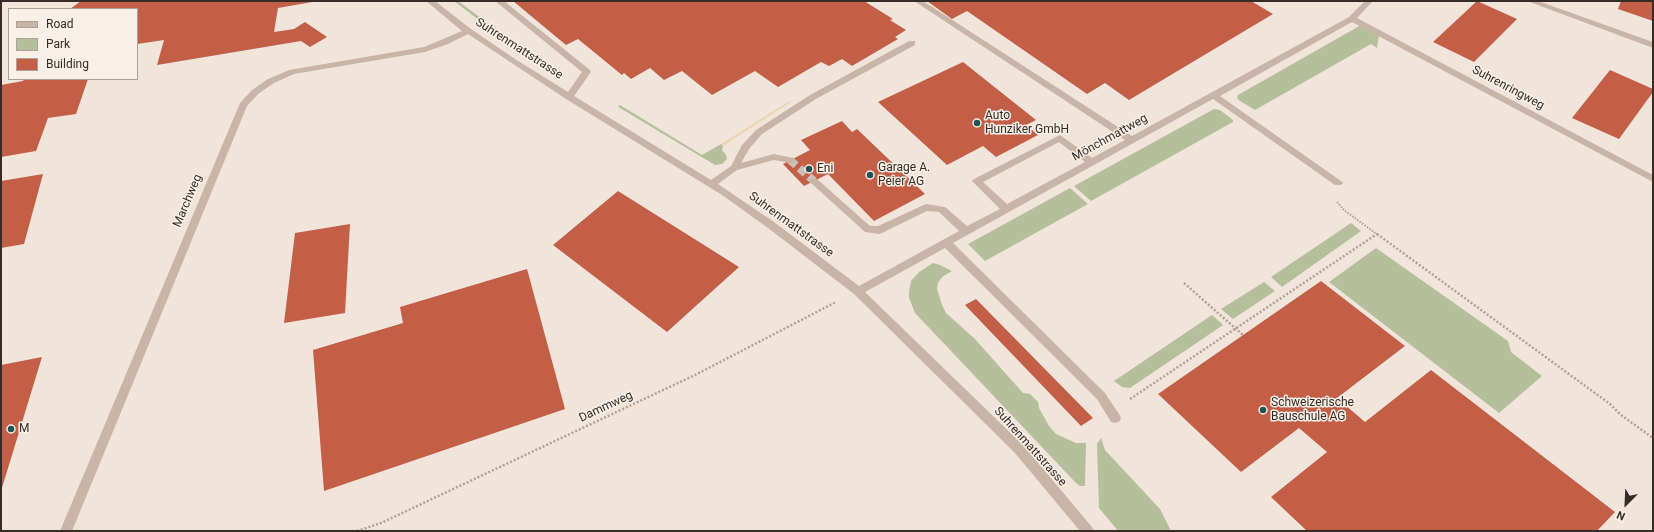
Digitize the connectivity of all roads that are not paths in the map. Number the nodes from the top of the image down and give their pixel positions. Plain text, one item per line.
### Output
1 (430, 1) edge
2 (500, 1) edge
3 (918, 1) edge
4 (1369, 1) edge
5 (1531, 1) edge
6 (1352, 19) junction
7 (468, 31) junction
8 (912, 43) dead end
9 (1653, 45) edge
10 (1214, 95) junction
11 (569, 97) junction
12 (1132, 140) junction
13 (790, 160) tunnel mouth
14 (1090, 162) junction
15 (734, 168) junction
16 (1653, 179) edge
17 (814, 181) tunnel mouth
18 (1338, 183) dead end
19 (711, 184) junction
20 (1006, 209) junction
21 (966, 231) junction
22 (945, 242) junction
23 (858, 291) junction
24 (1113, 415) road end
25 (66, 531) edge
26 (1088, 531) edge

1 - 7 street, Suhrenmattstrasse
2 - 11 street
3 - 12 street
4 - 6 street, Mönchmattweg
5 - 9 street
6 - 10 street, Mönchmattweg
6 - 16 street, Suhrenringweg
7 - 11 street, Suhrenmattstrasse
7 - 25 street, Marchweg
8 - 15 street
10 - 12 street, Mönchmattweg
10 - 18 street
11 - 19 street, Suhrenmattstrasse
12 - 14 street, Mönchmattweg
13 - 15 street
14 - 20 street, Mönchmattweg
14 - 20 street
15 - 19 street
17 - 21 street
19 - 23 street, Suhrenmattstrasse
20 - 21 street, Mönchmattweg
21 - 22 street, Mönchmattweg
22 - 23 street, Mönchmattweg
22 - 24 street
23 - 26 street, Suhrenmattstrasse

